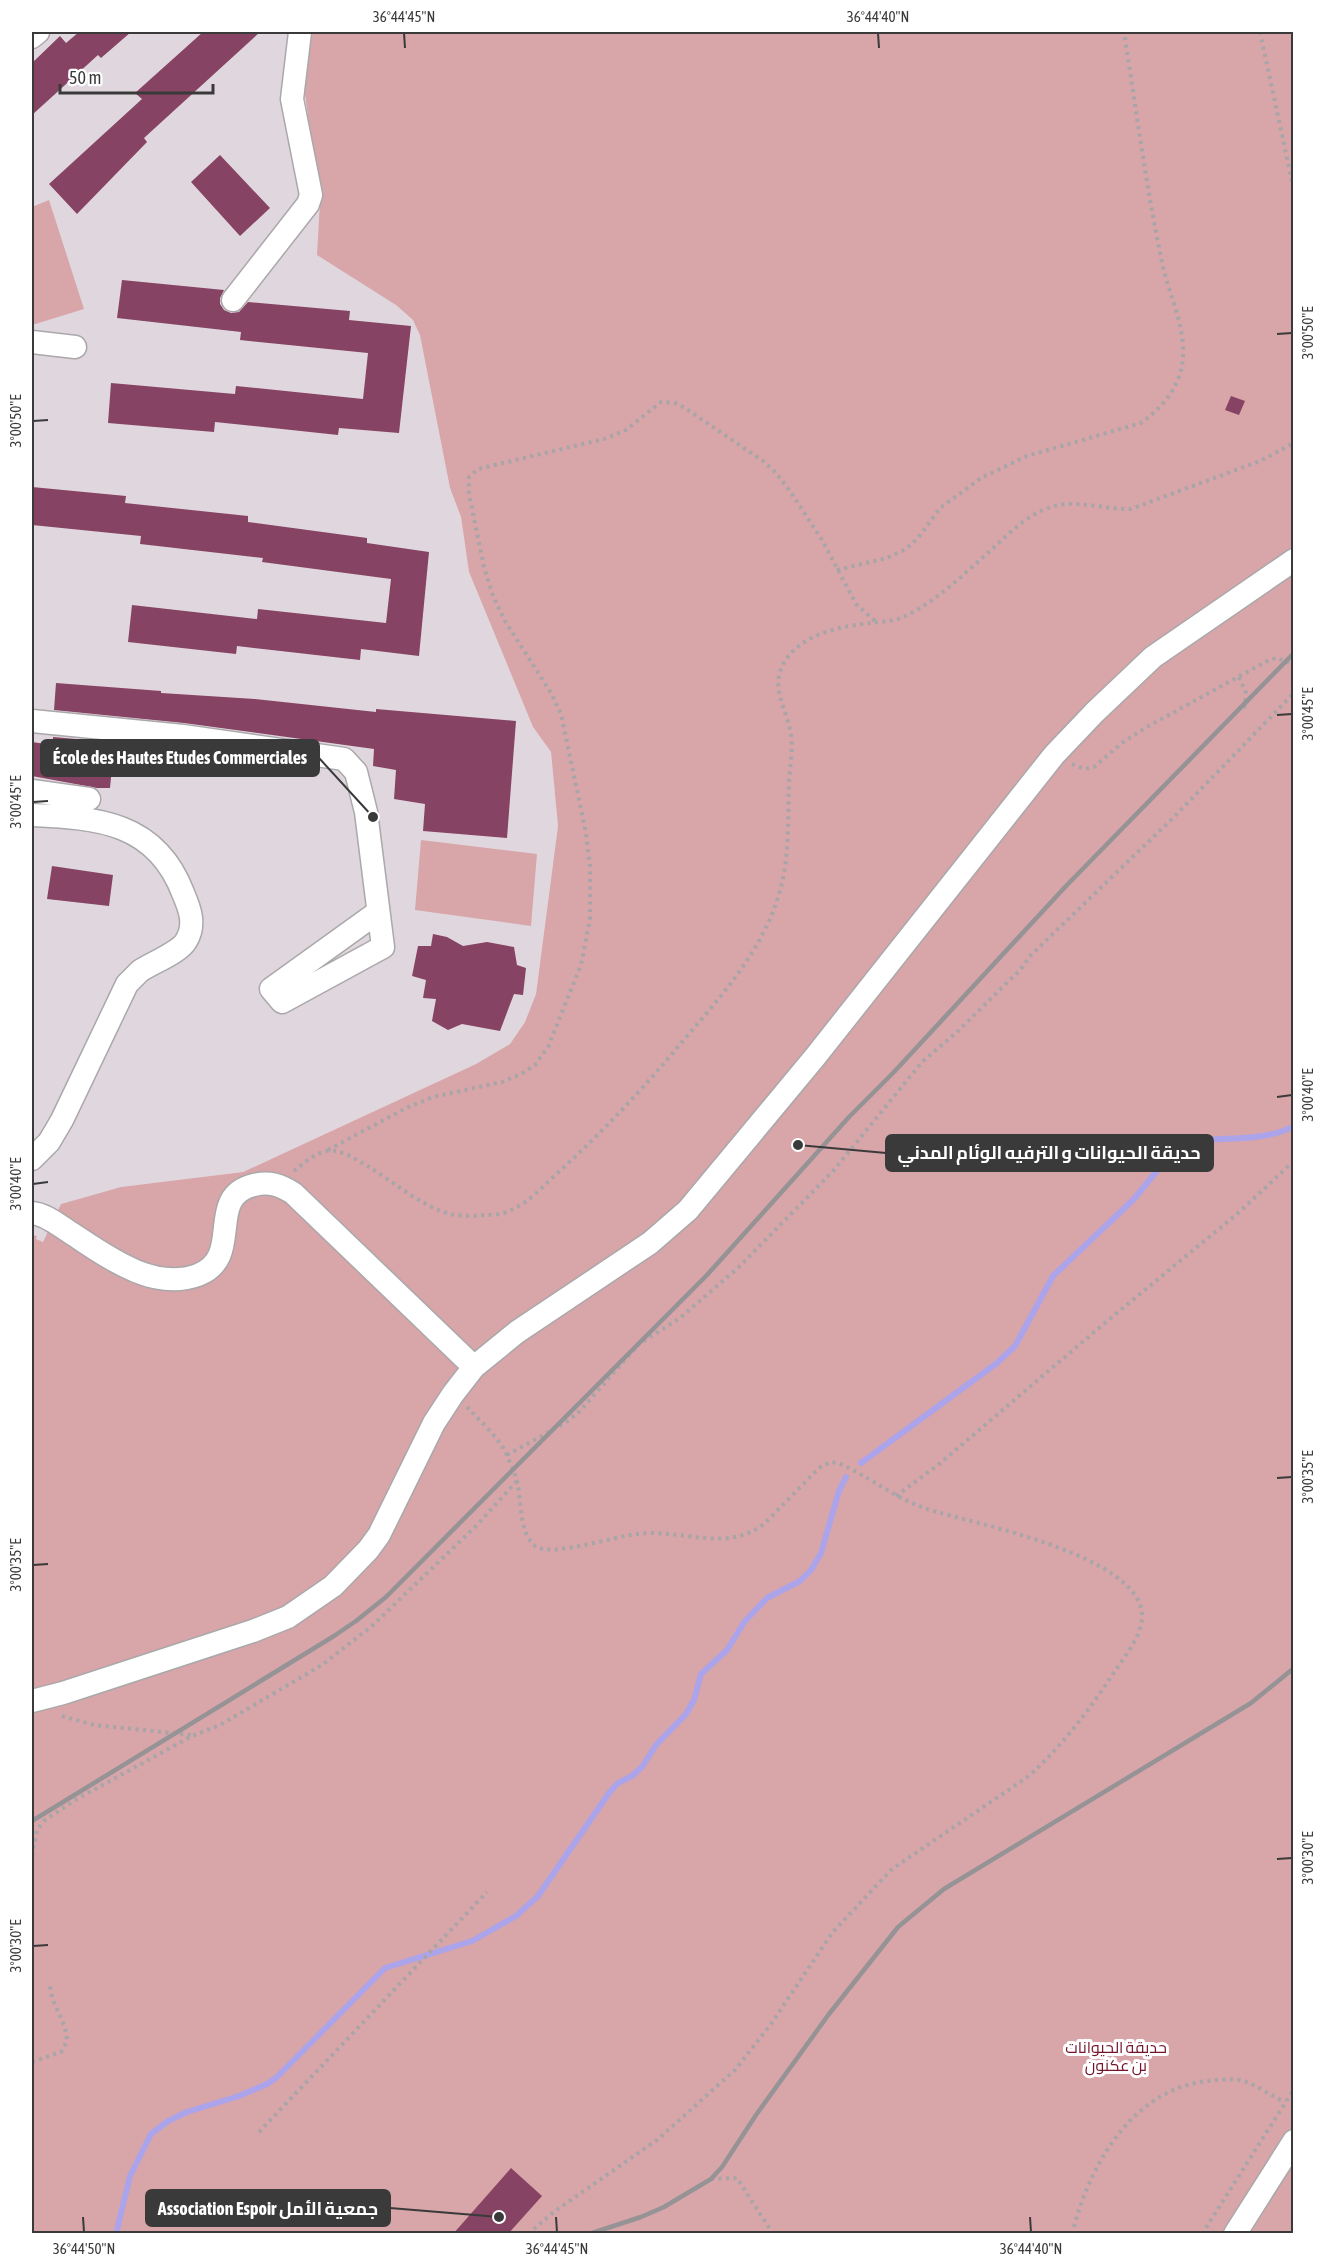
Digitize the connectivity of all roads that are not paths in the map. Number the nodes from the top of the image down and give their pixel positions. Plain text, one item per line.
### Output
1 (38, 32) edge
2 (300, 32) edge
3 (32, 37) edge
4 (233, 300) dead end
5 (32, 342) edge
6 (75, 347) dead end
7 (1293, 560) edge
8 (32, 721) edge
9 (32, 791) edge
10 (89, 799) dead end
11 (32, 815) edge
12 (378, 912) junction
13 (32, 1159) edge
14 (32, 1212) edge
15 (474, 1367) junction
16 (36, 1700) edge
17 (1293, 2141) edge
18 (1235, 2234) edge

1 - 3 lane
2 - 4 lane
5 - 6 lane
7 - 15 lane
8 - 12 lane
9 - 10 lane
11 - 13 lane
12 - 12 lane
14 - 15 lane
15 - 16 lane
17 - 18 lane

